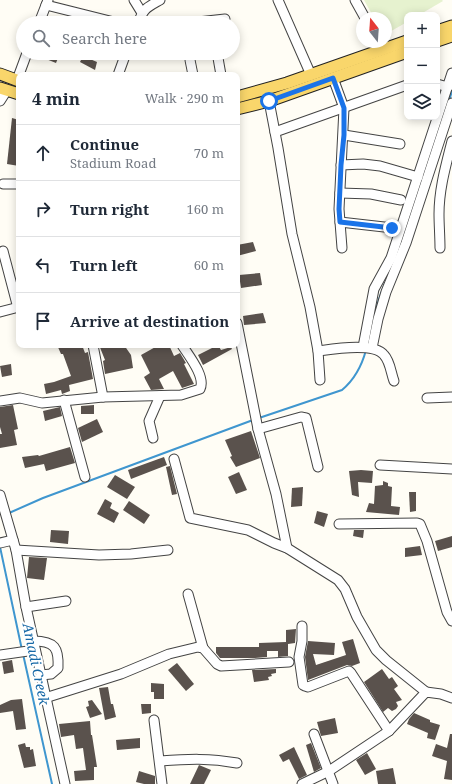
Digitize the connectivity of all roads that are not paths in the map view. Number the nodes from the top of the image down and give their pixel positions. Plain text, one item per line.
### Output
1 (134, 0) edge
2 (160, 0) edge
3 (278, 0) edge
4 (355, 0) edge
5 (47, 3) edge
6 (362, 12) edge
7 (42, 16) edge
8 (93, 16) edge
9 (139, 16) edge
10 (142, 16) edge
11 (440, 32) edge
12 (452, 35) edge
13 (440, 40) edge
14 (404, 42) edge
15 (404, 53) edge
16 (25, 60) edge
17 (123, 60) edge
18 (190, 60) dead end
19 (218, 60) edge
20 (21, 72) edge
21 (119, 72) edge
22 (192, 72) edge
23 (220, 72) edge
24 (452, 73) edge
25 (0, 74) edge
26 (311, 75) junction
27 (333, 78) junction
28 (16, 79) edge
29 (404, 85) edge
30 (440, 85) edge
31 (448, 87) junction
32 (3, 89) edge
33 (16, 93) edge
34 (240, 96) edge
35 (0, 101) edge
36 (269, 101) junction
37 (452, 103) edge
38 (240, 108) edge
39 (344, 108) junction
40 (275, 132) junction
41 (344, 135) junction
42 (452, 141) edge
43 (400, 144) dead end
44 (341, 165) junction
45 (418, 177) junction
46 (3, 184) dead end
47 (16, 184) edge
48 (340, 193) junction
49 (400, 200) dead end
50 (340, 222) junction
51 (392, 228) dead end
52 (342, 248) dead end
53 (440, 248) dead end
54 (3, 251) dead end
55 (16, 300) edge
56 (16, 308) edge
57 (0, 312) edge
58 (240, 339) edge
59 (94, 348) edge
60 (184, 348) edge
61 (367, 348) junction
62 (318, 351) junction
63 (320, 380) dead end
64 (394, 381) dead end
65 (160, 396) junction
66 (452, 397) edge
67 (103, 398) junction
68 (427, 398) dead end
69 (64, 400) junction
70 (0, 401) edge
71 (257, 427) junction
72 (153, 438) dead end
73 (174, 459) dead end
74 (380, 465) dead end
75 (318, 467) dead end
76 (452, 469) edge
77 (85, 477) dead end
78 (0, 495) edge
79 (339, 524) dead end
80 (7, 542) edge
81 (287, 548) junction
82 (16, 550) junction
83 (168, 550) dead end
84 (188, 594) dead end
85 (66, 601) dead end
86 (26, 607) junction
87 (452, 621) edge
88 (302, 626) dead end
89 (32, 647) junction
90 (203, 648) junction
91 (0, 655) edge
92 (289, 662) dead end
93 (41, 675) junction
94 (426, 692) junction
95 (46, 698) junction
96 (452, 698) edge
97 (154, 720) dead end
98 (389, 731) junction
99 (314, 734) dead end
100 (160, 761) junction
101 (237, 763) dead end
102 (329, 772) junction
103 (65, 784) edge
104 (162, 784) edge
105 (302, 784) edge
106 (333, 784) edge

1 - 9 street
2 - 10 street
3 - 26 street
4 - 6 street
5 - 7 street
5 - 8 street
11 - 12 main road
12 - 13 main road
14 - 26 main road
15 - 27 main road
16 - 20 street
17 - 21 street
18 - 22 street
19 - 23 street
24 - 31 street
25 - 28 main road
26 - 34 main road
27 - 36 main road
27 - 39 street
29 - 39 street
30 - 31 street
31 - 45 street
32 - 33 main road
32 - 35 street
36 - 38 main road
36 - 40 street
37 - 61 street
39 - 40 street
39 - 41 street
40 - 62 street
41 - 43 street
41 - 44 street
42 - 53 street
44 - 45 street
44 - 48 street
45 - 61 street
46 - 47 street
48 - 49 street
48 - 50 street
50 - 51 street
50 - 52 street
54 - 55 street
56 - 57 street
58 - 71 street
59 - 67 street
60 - 65 street
61 - 62 street
61 - 64 street
62 - 63 street
65 - 67 street
65 - 72 street
66 - 68 street
67 - 69 street
69 - 70 street
69 - 77 street
71 - 75 street
71 - 81 street
73 - 81 street
74 - 76 street
78 - 80 street
79 - 87 street
80 - 82 street
81 - 94 street
82 - 83 street
82 - 86 street
84 - 90 street
85 - 86 street
86 - 89 street
88 - 98 street
89 - 91 street
89 - 93 street
89 - 93 street
90 - 92 street
90 - 95 street
93 - 95 street
94 - 96 street
94 - 98 street
95 - 103 street
97 - 100 street
98 - 102 street
99 - 102 street
100 - 101 street
100 - 104 street
102 - 105 street
102 - 106 street

